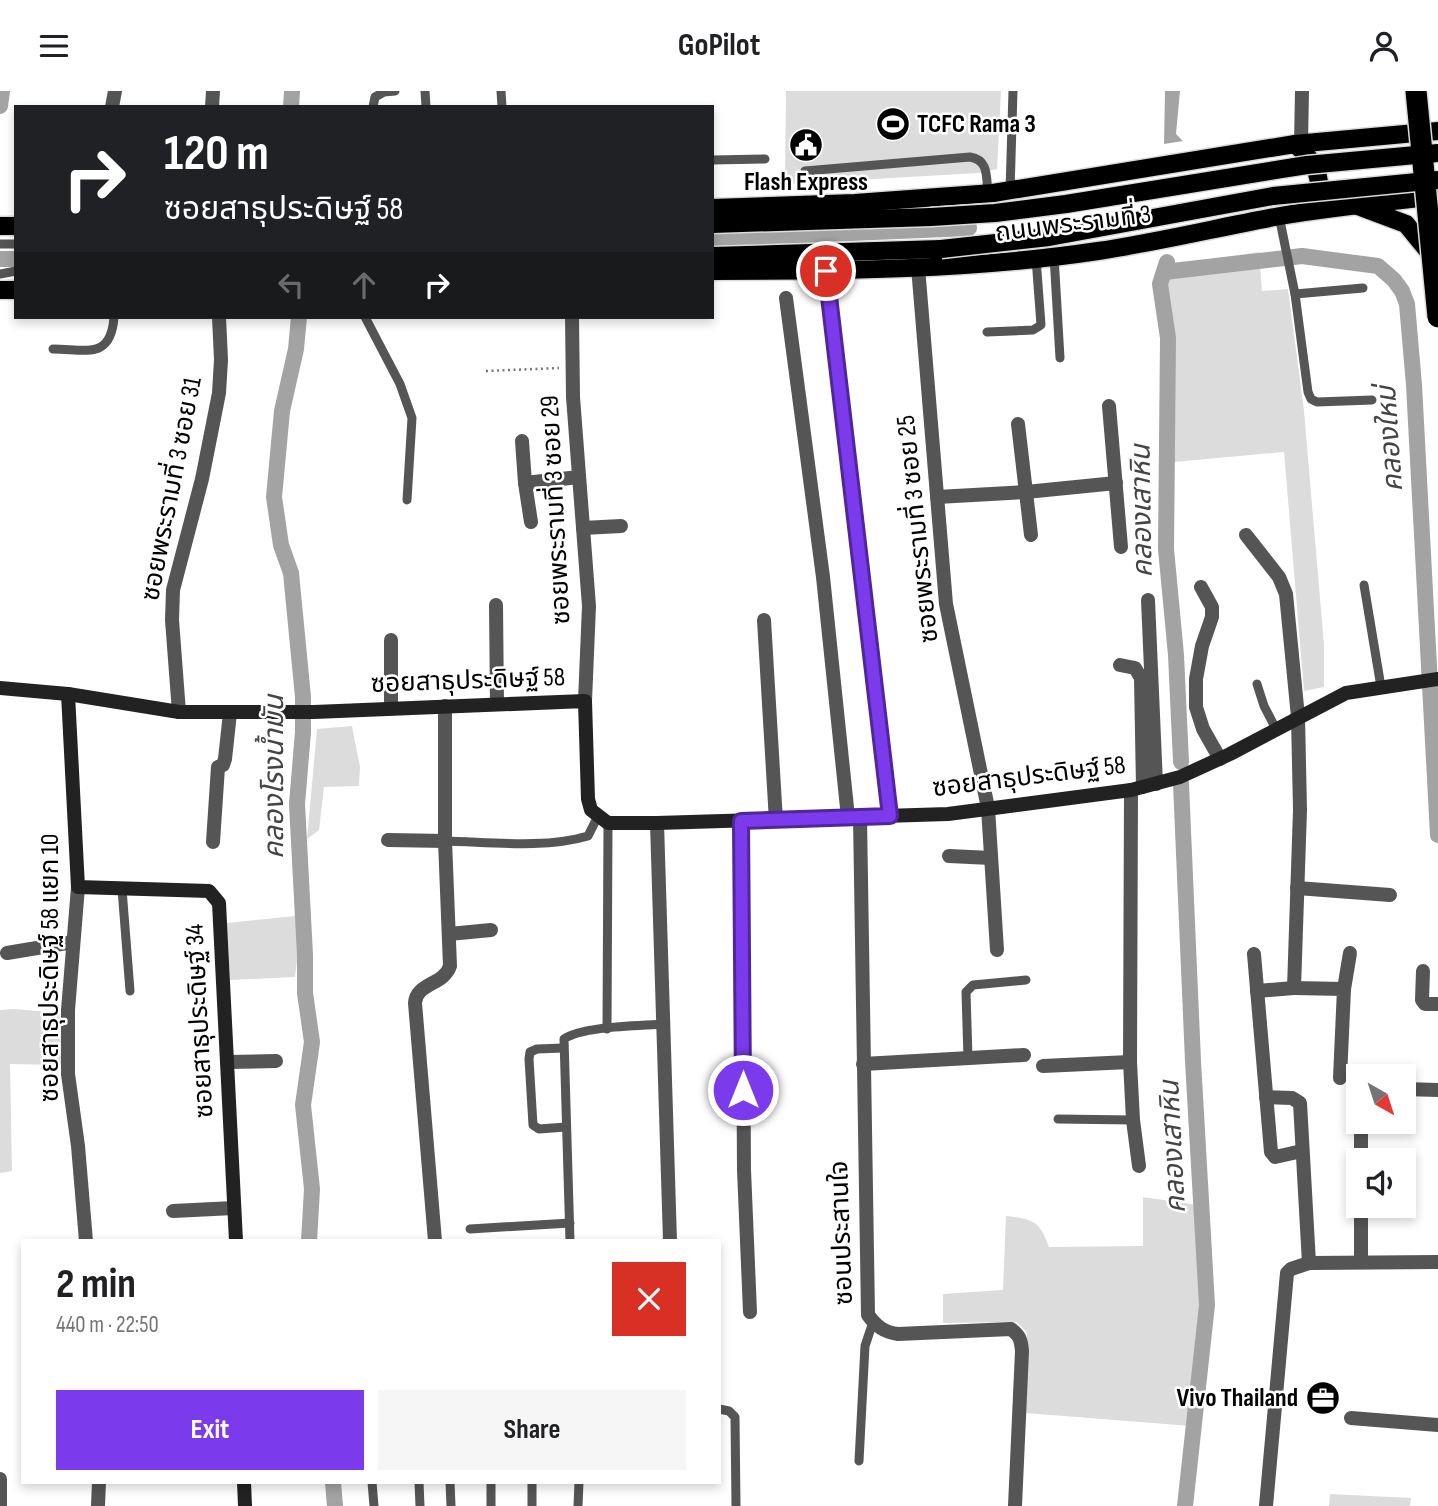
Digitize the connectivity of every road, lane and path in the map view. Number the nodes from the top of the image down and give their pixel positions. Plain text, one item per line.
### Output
1 (396, 91) edge
2 (1013, 91) edge
3 (1302, 91) edge
4 (1416, 91) edge
5 (373, 105) edge
6 (1438, 131) edge
7 (1298, 144) junction
8 (1438, 153) edge
9 (765, 159) dead end
10 (714, 160) edge
11 (805, 171) dead end
12 (1438, 180) edge
13 (1010, 191) junction
14 (988, 193) junction
15 (1438, 197) edge
16 (1353, 204) junction
17 (714, 208) edge
18 (1303, 212) junction
19 (1279, 216) junction
20 (714, 224) edge
21 (714, 256) edge
22 (1045, 257) junction
23 (1438, 262) edge
24 (918, 267) junction
25 (714, 271) edge
26 (826, 271) junction
27 (1363, 288) dead end
28 (1295, 291) junction
29 (786, 298) dead end
30 (1438, 317) edge
31 (114, 319) edge
32 (219, 319) edge
33 (366, 319) edge
34 (572, 319) edge
35 (987, 333) dead end
36 (53, 349) dead end
37 (1060, 358) dead end
38 (573, 368) junction
39 (486, 371) dead end
40 (1372, 400) dead end
41 (1109, 406) dead end
42 (1017, 424) dead end
43 (522, 442) dead end
44 (579, 477) junction
45 (525, 483) junction
46 (1116, 484) junction
47 (1026, 492) junction
48 (937, 497) junction
49 (407, 500) dead end
50 (531, 521) dead end
51 (621, 526) dead end
52 (583, 528) junction
53 (1031, 535) dead end
54 (1246, 535) dead end
55 (1121, 547) dead end
56 (1364, 585) dead end
57 (1201, 587) dead end
58 (1148, 600) dead end
59 (496, 605) dead end
60 (764, 620) dead end
61 (391, 640) dead end
62 (1119, 665) dead end
63 (1438, 679) edge
64 (1257, 684) dead end
65 (1381, 687) junction
66 (0, 688) edge
67 (68, 694) junction
68 (585, 701) junction
69 (497, 704) junction
70 (445, 706) junction
71 (391, 709) junction
72 (179, 712) junction
73 (230, 713) junction
74 (1298, 717) junction
75 (1276, 729) junction
76 (1220, 759) junction
77 (1144, 787) junction
78 (988, 808) junction
79 (890, 816) junction
80 (854, 817) junction
81 (603, 819) junction
82 (741, 821) junction
83 (776, 821) junction
84 (657, 823) junction
85 (388, 840) dead end
86 (445, 841) junction
87 (213, 842) dead end
88 (949, 856) dead end
89 (991, 857) junction
90 (78, 887) junction
91 (122, 888) junction
92 (1297, 888) junction
93 (1390, 895) dead end
94 (491, 930) dead end
95 (449, 934) junction
96 (73, 942) junction
97 (998, 950) dead end
98 (7, 953) dead end
99 (1350, 953) dead end
100 (1254, 954) dead end
101 (1423, 971) dead end
102 (1026, 980) dead end
103 (1294, 988) junction
104 (1344, 989) junction
105 (130, 991) dead end
106 (1257, 991) junction
107 (1435, 1004) edge
108 (664, 1024) junction
109 (607, 1029) junction
110 (563, 1048) junction
111 (1024, 1055) dead end
112 (968, 1058) junction
113 (276, 1061) dead end
114 (227, 1062) junction
115 (1130, 1062) junction
116 (863, 1064) junction
117 (1043, 1066) dead end
118 (1340, 1078) dead end
119 (1416, 1089) edge
120 (1438, 1090) edge
121 (1266, 1097) junction
122 (1058, 1119) dead end
123 (1133, 1120) junction
124 (566, 1127) junction
125 (1302, 1151) junction
126 (1139, 1167) dead end
127 (234, 1207) junction
128 (173, 1211) dead end
129 (1361, 1218) edge
130 (570, 1223) junction
131 (470, 1229) dead end
132 (86, 1239) edge
133 (236, 1239) edge
134 (435, 1239) edge
135 (570, 1239) edge
136 (670, 1239) edge
137 (1361, 1262) junction
138 (1432, 1262) edge
139 (1309, 1263) junction
140 (750, 1312) dead end
141 (873, 1322) junction
142 (721, 1409) edge
143 (1351, 1418) dead end
144 (1438, 1425) edge
145 (859, 1461) dead end
146 (0, 1479) edge
147 (99, 1484) edge
148 (244, 1484) edge
149 (372, 1484) edge
150 (419, 1484) edge
151 (450, 1484) edge
152 (491, 1484) edge
153 (532, 1484) edge
154 (579, 1484) edge
155 (1, 1506) edge
156 (98, 1506) edge
157 (245, 1506) edge
158 (374, 1506) edge
159 (420, 1506) edge
160 (451, 1506) edge
161 (491, 1506) edge
162 (533, 1506) edge
163 (578, 1506) edge
164 (736, 1506) edge
165 (1015, 1506) edge
166 (1266, 1506) edge

1 - 5 lane
2 - 13 lane
3 - 7 street
4 - 30 highway, bridge
6 - 7 main road, ถนนพระรามที่ 3
7 - 13 main road, ถนนพระรามที่ 3
7 - 18 main road
8 - 20 main road, ถนนพระรามที่ 3, bridge
9 - 10 lane
11 - 14 lane
12 - 21 main road, ถนนพระรามที่ 3, bridge
13 - 14 main road, ถนนพระรามที่ 3
14 - 17 main road, ถนนพระรามที่ 3
15 - 16 main road, ถนนพระรามที่ 3
16 - 18 main road, ถนนพระรามที่ 3
16 - 23 main road
18 - 19 main road, ถนนพระรามที่ 3
19 - 22 main road, ถนนพระรามที่ 3
19 - 28 lane
22 - 24 main road, ถนนพระรามที่ 3
22 - 35 lane
22 - 37 lane
24 - 26 main road, ถนนพระรามที่ 3
24 - 48 street, ซอยพระรามที่ 3 ซอย 25
25 - 26 main road, ถนนพระรามที่ 3
26 - 79 street
27 - 28 lane
28 - 40 lane
29 - 80 street, ซอนประสานใจ
31 - 36 lane
32 - 72 street, ซอยพระรามที่ 3 ซอย 31
33 - 49 lane
34 - 38 street, ซอยพระรามที่ 3 ซอย 29
38 - 39 path
38 - 44 street, ซอยพระรามที่ 3 ซอย 29
41 - 46 street
42 - 47 street
43 - 45 street
44 - 45 street
44 - 52 street, ซอยพระรามที่ 3 ซอย 29
45 - 50 street
46 - 47 street
46 - 55 street
47 - 48 street
47 - 53 street
48 - 78 street, ซอยพระรามที่ 3 ซอย 25
51 - 52 street
52 - 68 street, ซอยพระรามที่ 3 ซอย 29
54 - 74 street
56 - 65 lane
57 - 76 street
58 - 77 street
59 - 69 street
60 - 83 street
61 - 71 street
62 - 77 street
63 - 65 street, ซอยสาธุประดิษฐ์ 58
64 - 75 lane
65 - 74 street, ซอยสาธุประดิษฐ์ 58
66 - 67 street, ซอยสาธุประดิษฐ์ 58
67 - 72 street, ซอยสาธุประดิษฐ์ 58
67 - 90 street, ซอยสาธุประดิษฐ์ 58 แยก 10
68 - 69 street, ซอยสาธุประดิษฐ์ 58
68 - 81 street, ซอยสาธุประดิษฐ์ 58
69 - 70 street, ซอยสาธุประดิษฐ์ 58
70 - 71 street, ซอยสาธุประดิษฐ์ 58
70 - 86 street
71 - 73 street, ซอยสาธุประดิษฐ์ 58
72 - 73 street, ซอยสาธุประดิษฐ์ 58
73 - 87 street
74 - 75 street, ซอยสาธุประดิษฐ์ 58
74 - 92 street
75 - 76 street, ซอยสาธุประดิษฐ์ 58
76 - 77 street, ซอยสาธุประดิษฐ์ 58
77 - 78 street, ซอยสาธุประดิษฐ์ 58
77 - 115 street
78 - 79 street, ซอยสาธุประดิษฐ์ 58
78 - 89 street, ซอยพระรามที่ 3 ซอย 25
79 - 80 street, ซอยสาธุประดิษฐ์ 58
80 - 83 street, ซอยสาธุประดิษฐ์ 58
80 - 116 street, ซอนประสานใจ
81 - 84 street, ซอยสาธุประดิษฐ์ 58
81 - 86 lane
81 - 109 lane
82 - 83 street, ซอยสาธุประดิษฐ์ 58
82 - 84 street, ซอยสาธุประดิษฐ์ 58
82 - 140 street
84 - 108 street
85 - 86 street
86 - 95 street
88 - 89 street
89 - 97 street, ซอยพระรามที่ 3 ซอย 25
90 - 91 street, ซอยสาธุประดิษฐ์ 34
90 - 96 street, ซอยสาธุประดิษฐ์ 58 แยก 10
91 - 105 lane
91 - 114 street, ซอยสาธุประดิษฐ์ 34
92 - 93 street
92 - 103 street
94 - 95 street
95 - 134 street
96 - 98 street
96 - 132 street, ซอยสาธุประดิษฐ์ 58 แยก 10
99 - 104 street
100 - 106 street
101 - 107 street
102 - 112 lane
103 - 104 street
103 - 106 street
104 - 118 street
106 - 121 street
108 - 109 lane
108 - 136 street
109 - 110 lane
110 - 124 lane
110 - 124 lane
111 - 112 street
112 - 116 street
113 - 114 street
114 - 127 street, ซอยสาธุประดิษฐ์ 34
115 - 117 street
115 - 123 street
116 - 141 street, ซอนประสานใจ
119 - 120 street
121 - 125 street
121 - 125 street
122 - 123 lane
123 - 126 street
124 - 130 lane
125 - 139 street
127 - 128 street
127 - 133 street, ซอยสาธุประดิษฐ์ 34
129 - 137 street
130 - 131 lane
130 - 135 lane
137 - 138 street
137 - 139 street
139 - 166 street
141 - 145 lane
141 - 165 street, ซอนประสานใจ
142 - 164 lane
143 - 144 street
146 - 155 street
147 - 156 street
148 - 157 street
149 - 158 lane
150 - 159 lane
151 - 160 lane
152 - 161 lane
153 - 162 lane
154 - 163 lane

